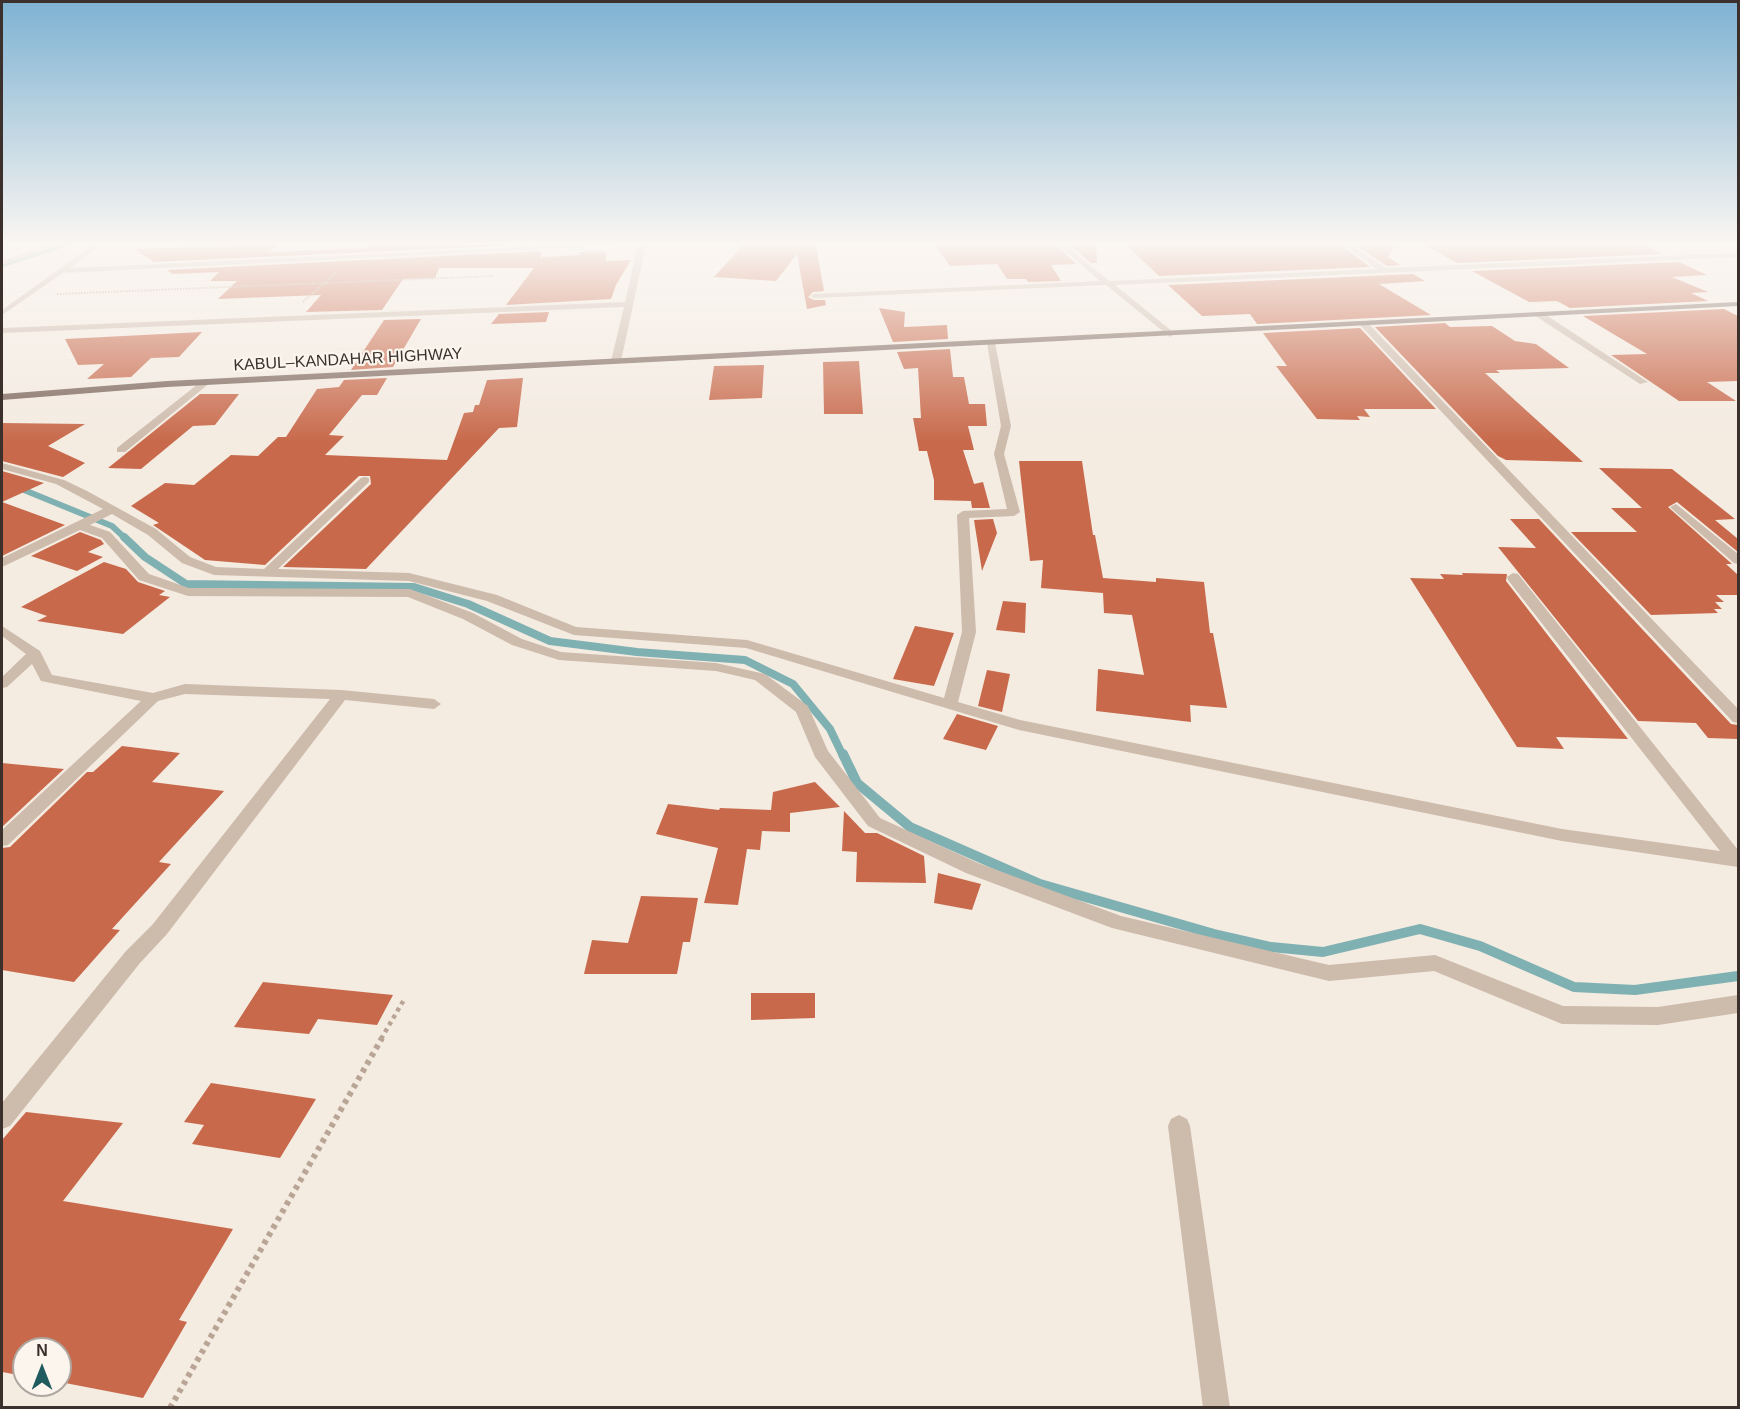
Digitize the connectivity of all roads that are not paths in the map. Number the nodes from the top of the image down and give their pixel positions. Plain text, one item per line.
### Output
1 (471, 311) edge
2 (627, 311) edge
3 (1142, 311) edge
4 (1616, 311) edge
5 (1540, 315) junction
6 (1363, 323) junction
7 (2, 331) edge
8 (1170, 334) junction
9 (991, 343) junction
10 (616, 361) junction
11 (206, 382) junction
12 (1643, 382) dead end
13 (2, 397) edge
14 (121, 450) dead end
15 (2, 466) edge
16 (365, 480) dead end
17 (1676, 507) dead end
18 (109, 511) junction
19 (80, 525) junction
20 (1738, 560) edge
21 (2, 563) edge
22 (206, 568) junction
23 (267, 573) junction
24 (1513, 577) dead end
25 (422, 580) junction
26 (183, 590) junction
27 (410, 593) junction
28 (2, 630) edge
29 (35, 654) junction
30 (2, 684) edge
31 (341, 695) junction
32 (153, 698) junction
33 (434, 704) dead end
34 (950, 705) junction
35 (1738, 718) edge
36 (2, 840) edge
37 (1737, 860) edge
38 (1738, 1004) edge
39 (2, 1119) edge
40 (1179, 1126) dead end
41 (1217, 1407) edge

1 - 7 street
2 - 10 street
3 - 8 street
4 - 5 main road, KABUL–KANDAHAR HIGHWAY
5 - 6 main road, KABUL–KANDAHAR HIGHWAY
5 - 12 street
6 - 8 main road, KABUL–KANDAHAR HIGHWAY
6 - 35 street
8 - 9 main road, KABUL–KANDAHAR HIGHWAY
9 - 10 main road, KABUL–KANDAHAR HIGHWAY
9 - 34 street
10 - 11 main road, KABUL–KANDAHAR HIGHWAY
11 - 13 main road, KABUL–KANDAHAR HIGHWAY
11 - 14 street
15 - 18 street
16 - 23 street
17 - 20 street
18 - 19 street
18 - 22 street
19 - 21 street
19 - 26 street
22 - 23 street
22 - 26 street
23 - 25 street
24 - 37 street
25 - 27 street
25 - 34 street
26 - 27 street
27 - 38 street
28 - 29 street
29 - 30 street
29 - 32 street
31 - 32 street
31 - 33 street
31 - 39 street
32 - 36 street
34 - 37 street
40 - 41 street

